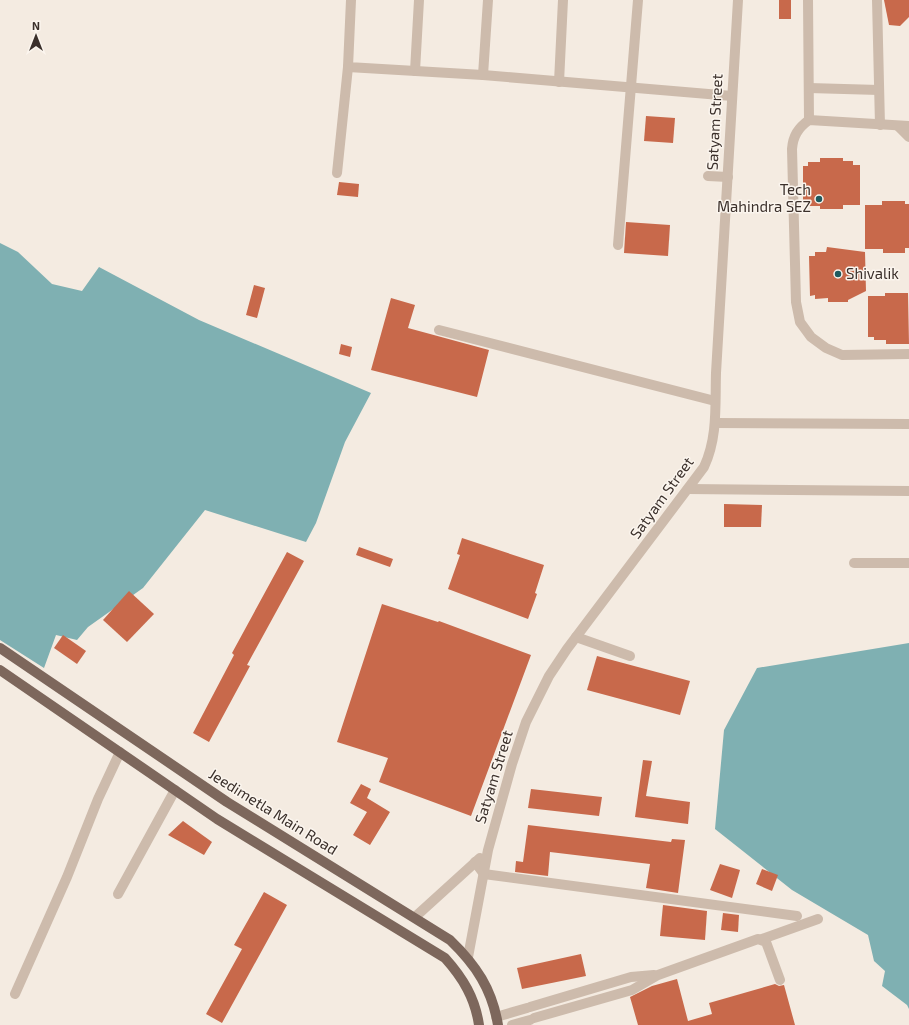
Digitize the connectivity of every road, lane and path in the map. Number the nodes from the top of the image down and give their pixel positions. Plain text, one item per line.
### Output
1 (351, 0) edge
2 (420, 0) edge
3 (488, 0) edge
4 (563, 0) edge
5 (638, 0) edge
6 (738, 0) edge
7 (808, 0) edge
8 (877, 0) edge
9 (348, 67) junction
10 (415, 71) junction
11 (483, 75) junction
12 (559, 82) junction
13 (632, 88) junction
14 (809, 88) junction
15 (879, 90) junction
16 (732, 96) junction
17 (809, 120) junction
18 (880, 125) junction
19 (898, 126) junction
20 (909, 126) edge
21 (909, 137) edge
22 (337, 172) dead end
23 (708, 176) dead end
24 (728, 177) junction
25 (618, 245) dead end
26 (439, 330) dead end
27 (909, 354) edge
28 (715, 401) junction
29 (715, 423) junction
30 (909, 424) edge
31 (688, 489) junction
32 (909, 491) edge
33 (854, 562) dead end
34 (909, 562) edge
35 (576, 637) junction
36 (0, 648) edge
37 (630, 656) dead end
38 (0, 670) edge
39 (120, 752) junction
40 (175, 790) junction
41 (488, 850) junction
42 (475, 862) junction
43 (484, 874) junction
44 (118, 894) dead end
45 (797, 916) dead end
46 (415, 917) junction
47 (818, 919) dead end
48 (762, 939) junction
49 (468, 957) junction
50 (658, 975) junction
51 (780, 980) dead end
52 (15, 994) dead end
53 (497, 1021) edge
54 (479, 1025) edge
55 (512, 1025) edge

1 - 9 street
2 - 10 street
3 - 11 street
4 - 12 street
5 - 13 street
6 - 16 street, Satyam Street
7 - 14 street
8 - 15 street
9 - 10 street
9 - 22 street
10 - 11 street
11 - 12 street
12 - 13 street
13 - 16 street
13 - 25 street
14 - 15 street
14 - 17 street
15 - 18 street
16 - 24 street, Satyam Street
17 - 18 street
17 - 27 street
18 - 19 street
19 - 20 street
19 - 21 street
23 - 24 street
24 - 28 street, Satyam Street
26 - 28 street
28 - 29 street, Satyam Street
29 - 30 street
29 - 31 street, Satyam Street
31 - 32 street
31 - 35 street, Satyam Street
33 - 34 street
35 - 37 street
35 - 41 street, Satyam Street
36 - 46 main road, Jeedimetla Main Road
38 - 39 main road
39 - 40 main road
39 - 52 street
40 - 44 street
40 - 54 main road
41 - 42 street
41 - 43 street, Satyam Street
42 - 43 street
42 - 46 street
43 - 45 street
43 - 49 street, Satyam Street
46 - 49 main road, Jeedimetla Main Road
47 - 48 street
48 - 50 street
48 - 51 street
49 - 53 main road, Jeedimetla Main Road
50 - 53 street
50 - 55 street

